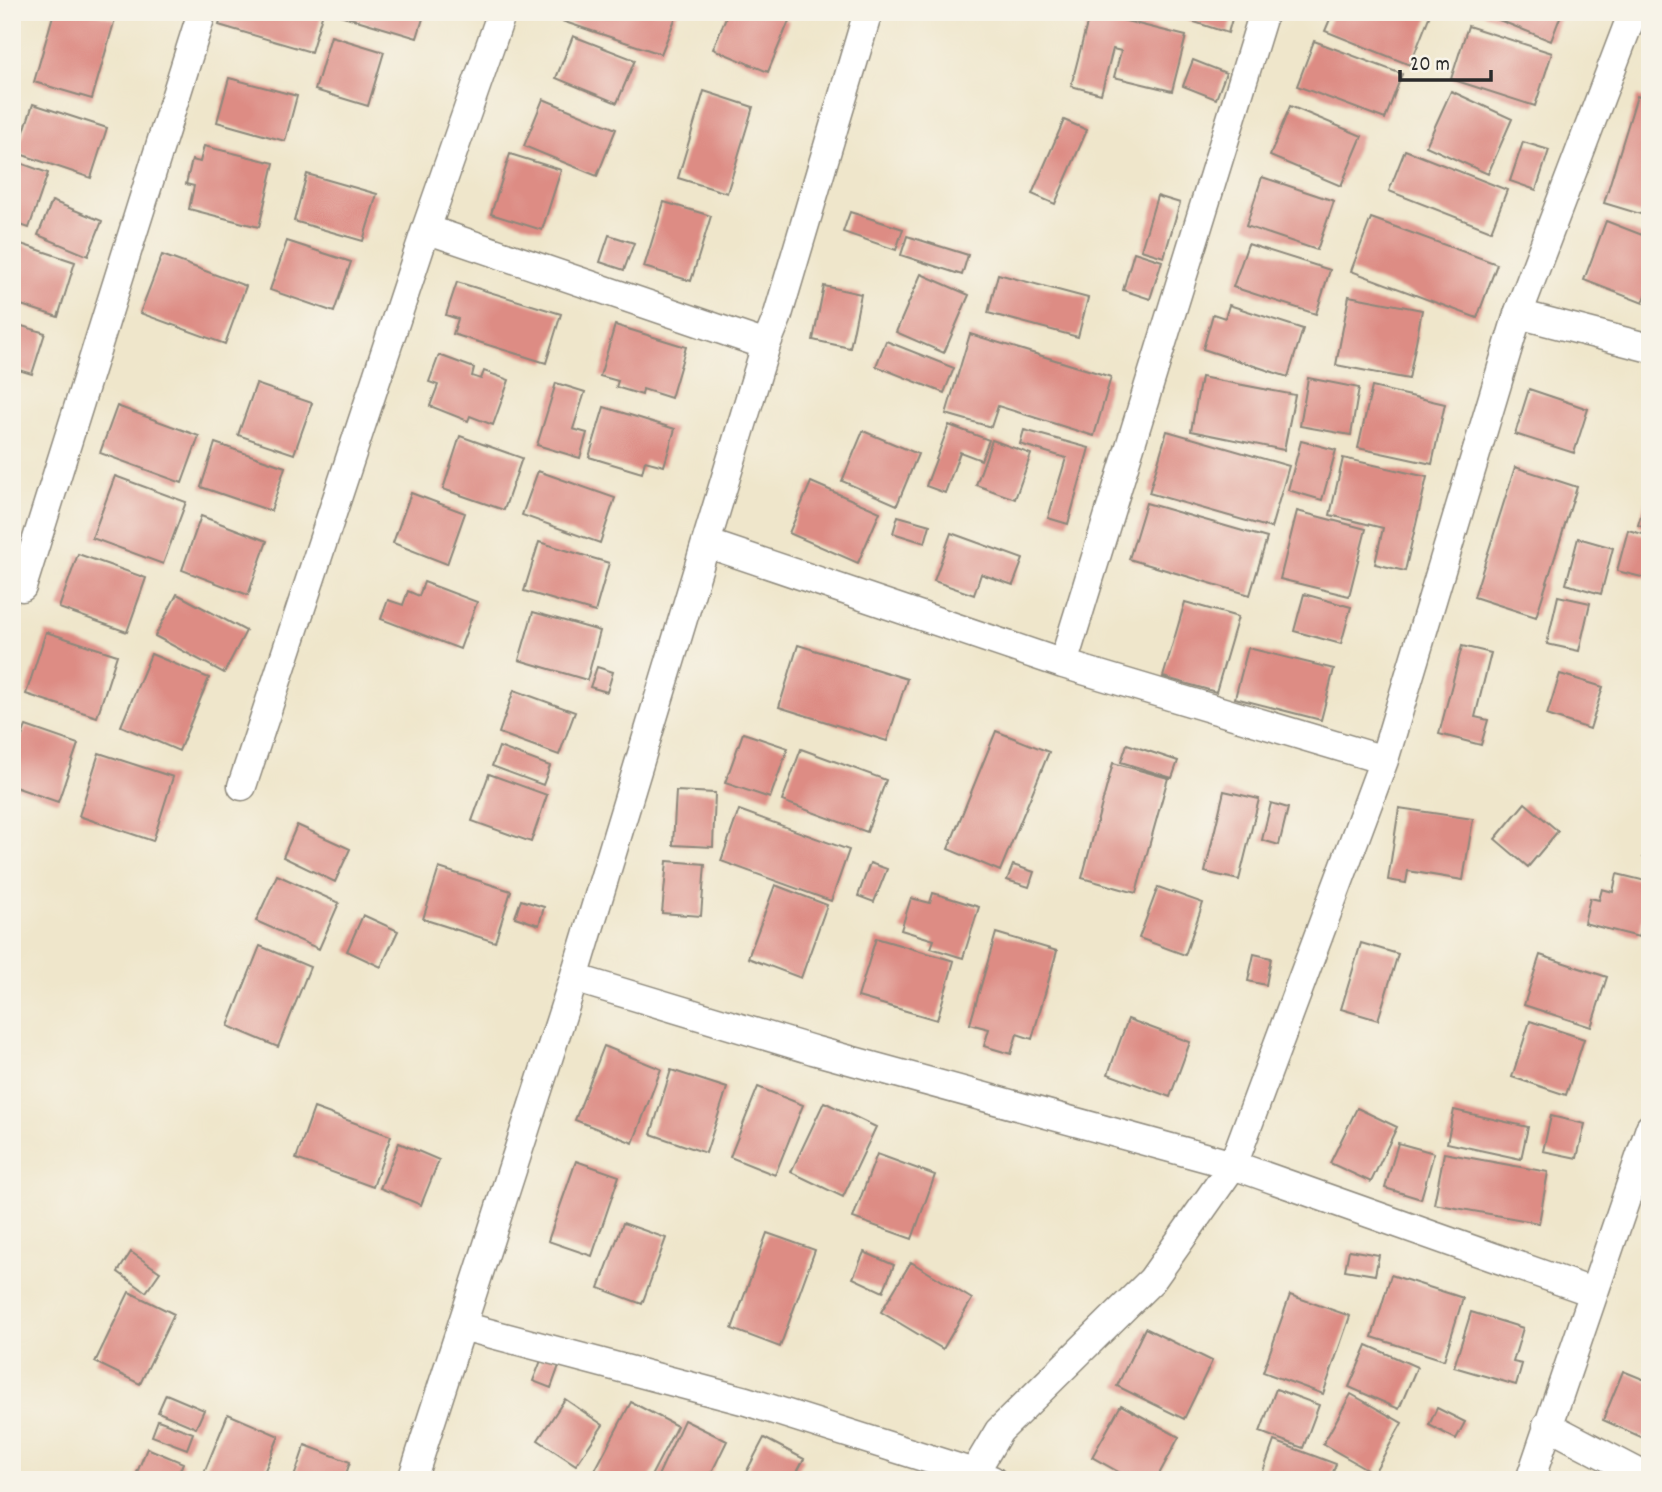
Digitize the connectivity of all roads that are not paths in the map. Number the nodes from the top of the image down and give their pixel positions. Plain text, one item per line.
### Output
1 (202, 12) edge
2 (502, 12) edge
3 (867, 12) edge
4 (1264, 12) edge
5 (1633, 12) edge
6 (426, 229) junction
7 (1518, 314) junction
8 (766, 345) junction
9 (1650, 348) edge
10 (706, 543) junction
11 (22, 587) dead end
12 (1063, 664) junction
13 (1384, 761) junction
14 (242, 786) dead end
15 (574, 978) junction
16 (1650, 1128) edge
17 (1233, 1165) junction
18 (1592, 1292) junction
19 (462, 1326) junction
20 (1547, 1425) junction
21 (983, 1476) edge
22 (1650, 1479) edge
23 (412, 1480) edge
24 (1530, 1480) edge

1 - 11 street
2 - 6 street
3 - 8 street
4 - 12 street
5 - 7 street
6 - 8 street
6 - 14 street
7 - 9 street
7 - 13 street
8 - 10 street
10 - 12 street
10 - 15 street
12 - 13 street
13 - 17 street
15 - 17 street
15 - 19 street
16 - 18 street
17 - 18 street
17 - 21 street
18 - 20 street
19 - 21 street
19 - 23 street
20 - 22 street
20 - 24 street

